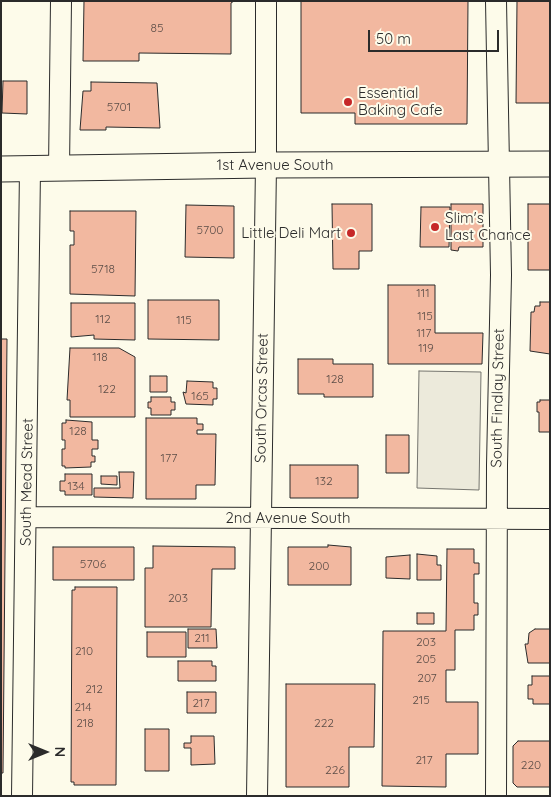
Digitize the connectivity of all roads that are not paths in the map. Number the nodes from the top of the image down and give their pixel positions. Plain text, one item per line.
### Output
1 (61, 1) edge
2 (266, 1) edge
3 (496, 1) edge
4 (497, 164) junction
5 (550, 164) edge
6 (266, 165) junction
7 (1, 169) edge
8 (30, 169) junction
9 (59, 169) junction
10 (27, 517) junction
11 (260, 518) junction
12 (496, 519) junction
13 (550, 519) edge
14 (22, 796) edge
15 (257, 796) edge
16 (496, 796) edge

1 - 9 street
2 - 6 street, South Orcas Street
3 - 4 street, South Findlay Street
4 - 5 main road, 1st Avenue South
4 - 6 main road, 1st Avenue South
4 - 12 street, South Findlay Street
6 - 9 main road, 1st Avenue South
6 - 11 street, South Orcas Street
7 - 8 main road, 1st Avenue South
8 - 9 main road, 1st Avenue South
8 - 10 street, South Mead Street
10 - 11 street, 2nd Avenue South
10 - 14 street, South Mead Street
11 - 12 street, 2nd Avenue South
11 - 15 street, South Orcas Street
12 - 13 street, 2nd Avenue South
12 - 16 street, South Findlay Street

